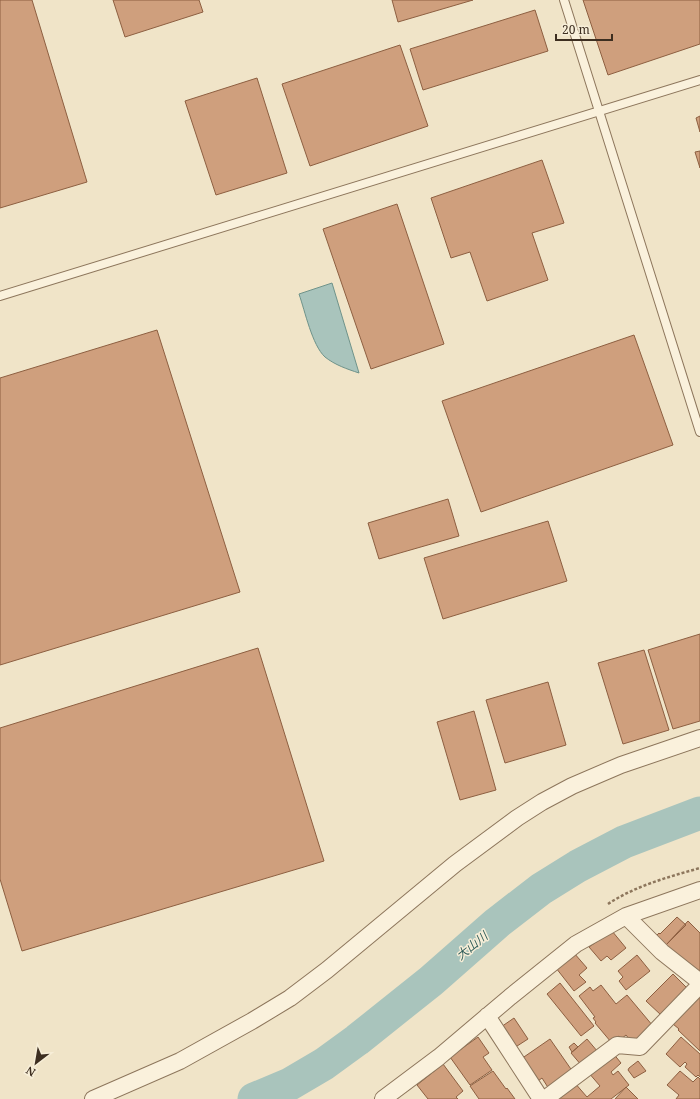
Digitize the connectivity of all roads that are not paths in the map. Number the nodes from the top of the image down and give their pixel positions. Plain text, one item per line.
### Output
1 (564, 0) edge
2 (700, 80) edge
3 (598, 112) junction
4 (0, 296) edge
5 (700, 432) edge
6 (700, 738) edge
7 (700, 890) edge
8 (626, 916) junction
9 (700, 982) edge
10 (700, 985) edge
11 (487, 1016) junction
12 (93, 1099) edge
13 (383, 1099) edge
14 (541, 1099) edge
15 (545, 1099) edge

1 - 3 lane
2 - 3 lane
3 - 4 lane
3 - 5 lane
6 - 12 street
7 - 8 street
8 - 9 street
8 - 11 street
10 - 15 street
11 - 13 street
11 - 14 street

